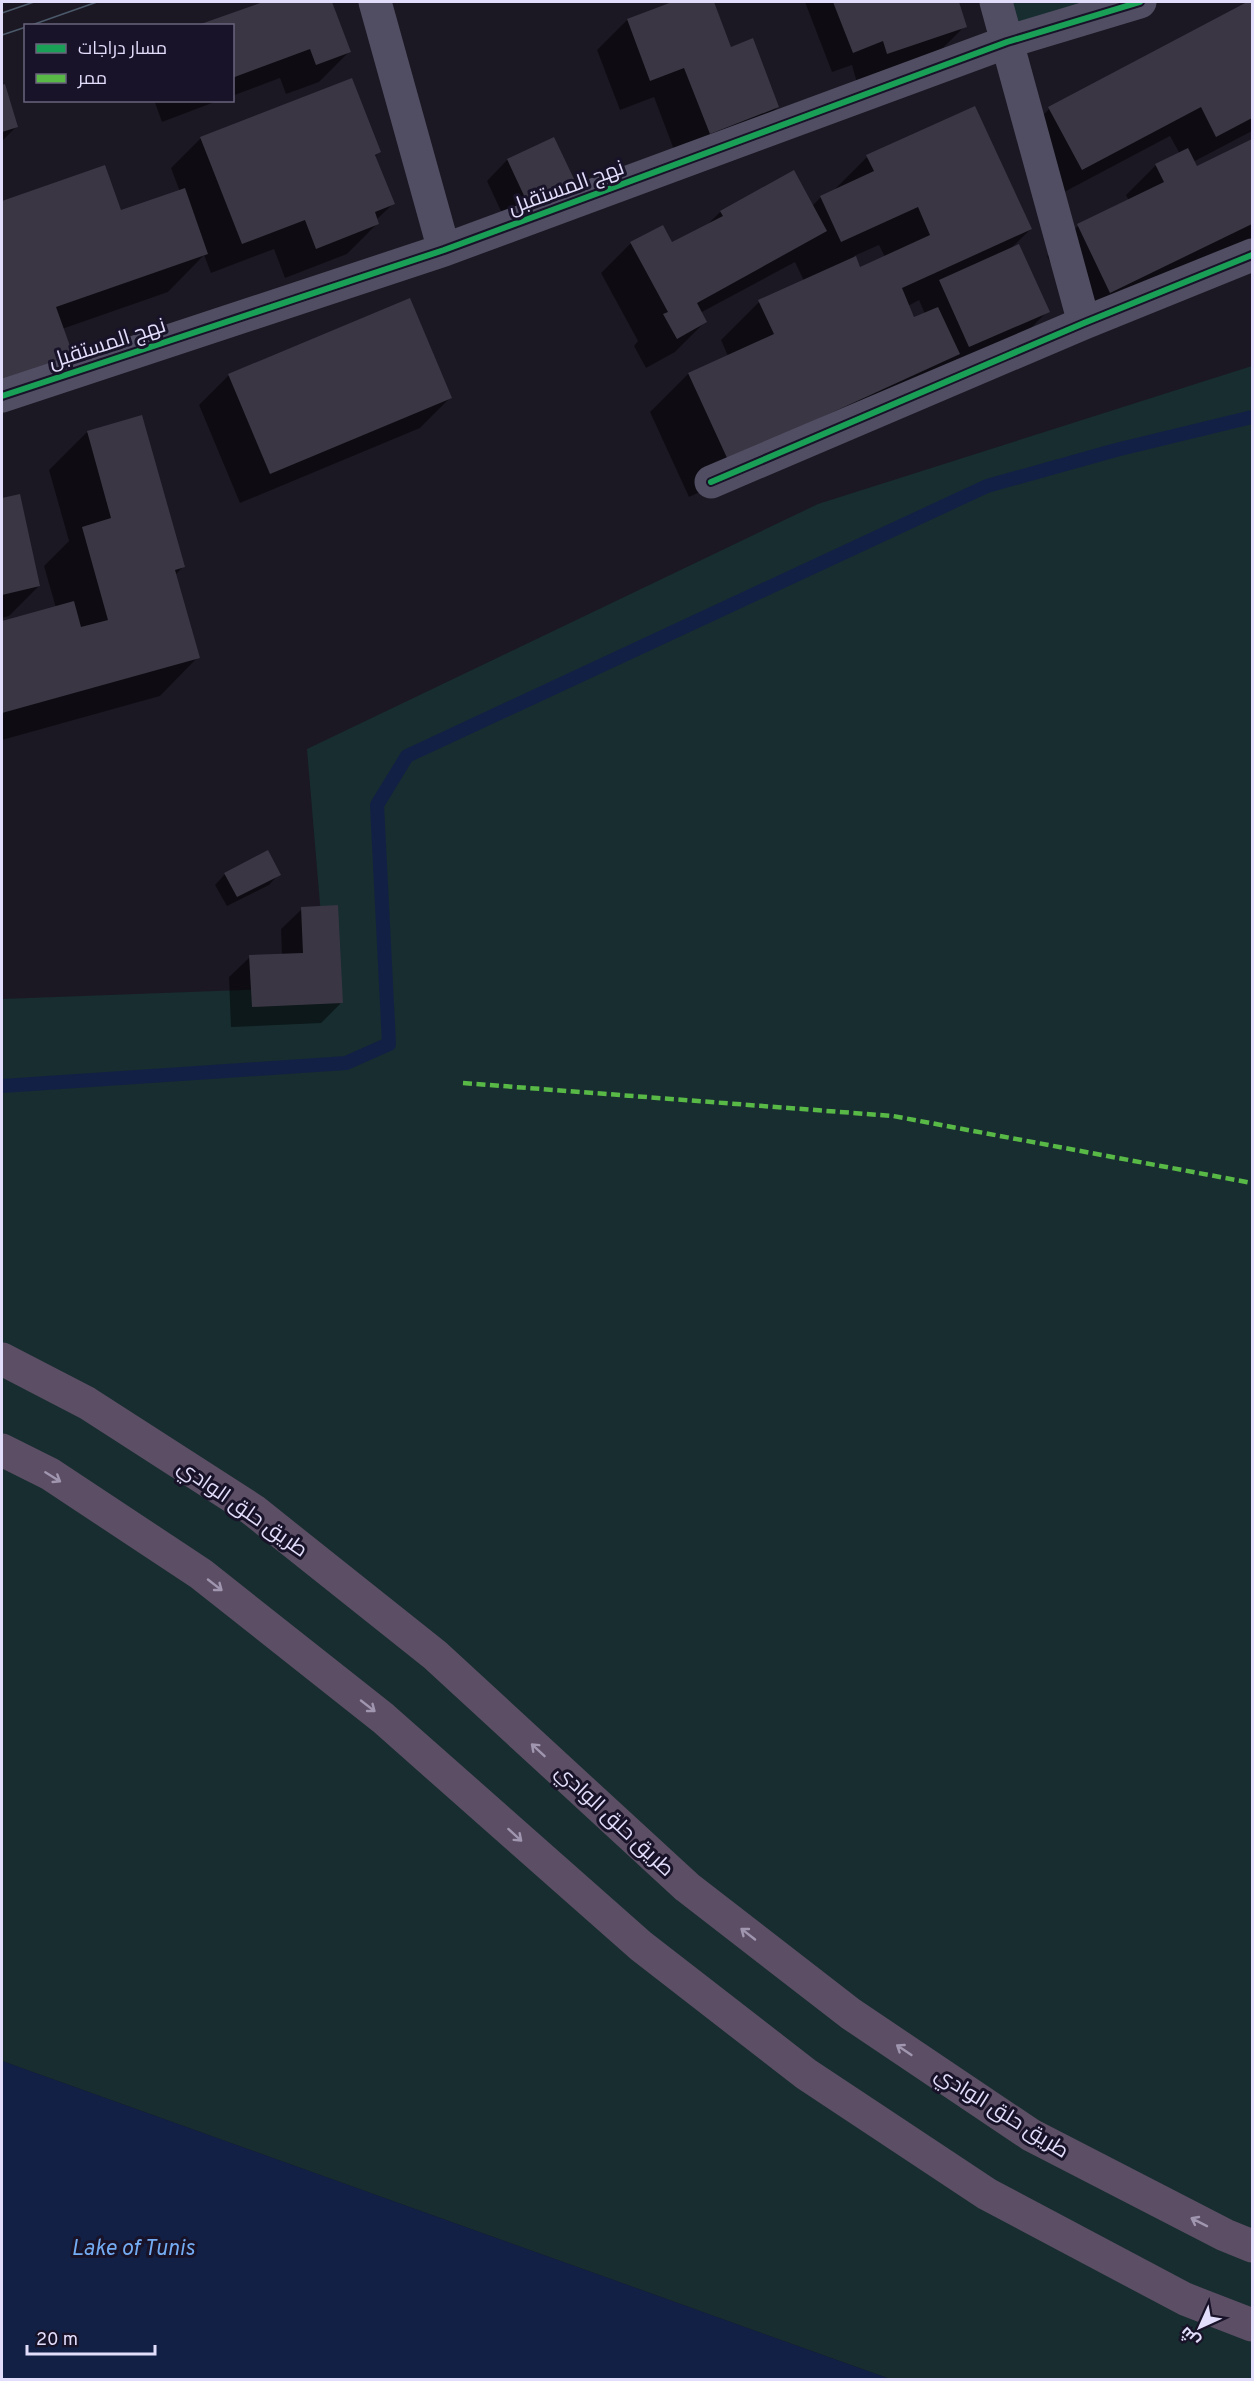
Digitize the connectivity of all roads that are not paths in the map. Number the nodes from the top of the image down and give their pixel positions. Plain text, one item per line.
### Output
1 (375, 2) edge
2 (996, 2) edge
3 (1140, 2) edge
4 (1007, 42) junction
5 (444, 250) junction
6 (1252, 255) edge
7 (1084, 323) junction
8 (2, 396) edge
9 (711, 482) dead end
10 (2, 1359) edge
11 (2, 1450) edge
12 (1252, 2246) edge
13 (1252, 2325) edge

1 - 5 street
2 - 4 street
3 - 4 street, نهج المستقبل
4 - 5 street, نهج المستقبل
4 - 7 street
5 - 8 street, نهج المستقبل
6 - 7 street
7 - 9 street
12 -> 10 highway, طريق حلق الوادي
11 -> 13 highway

